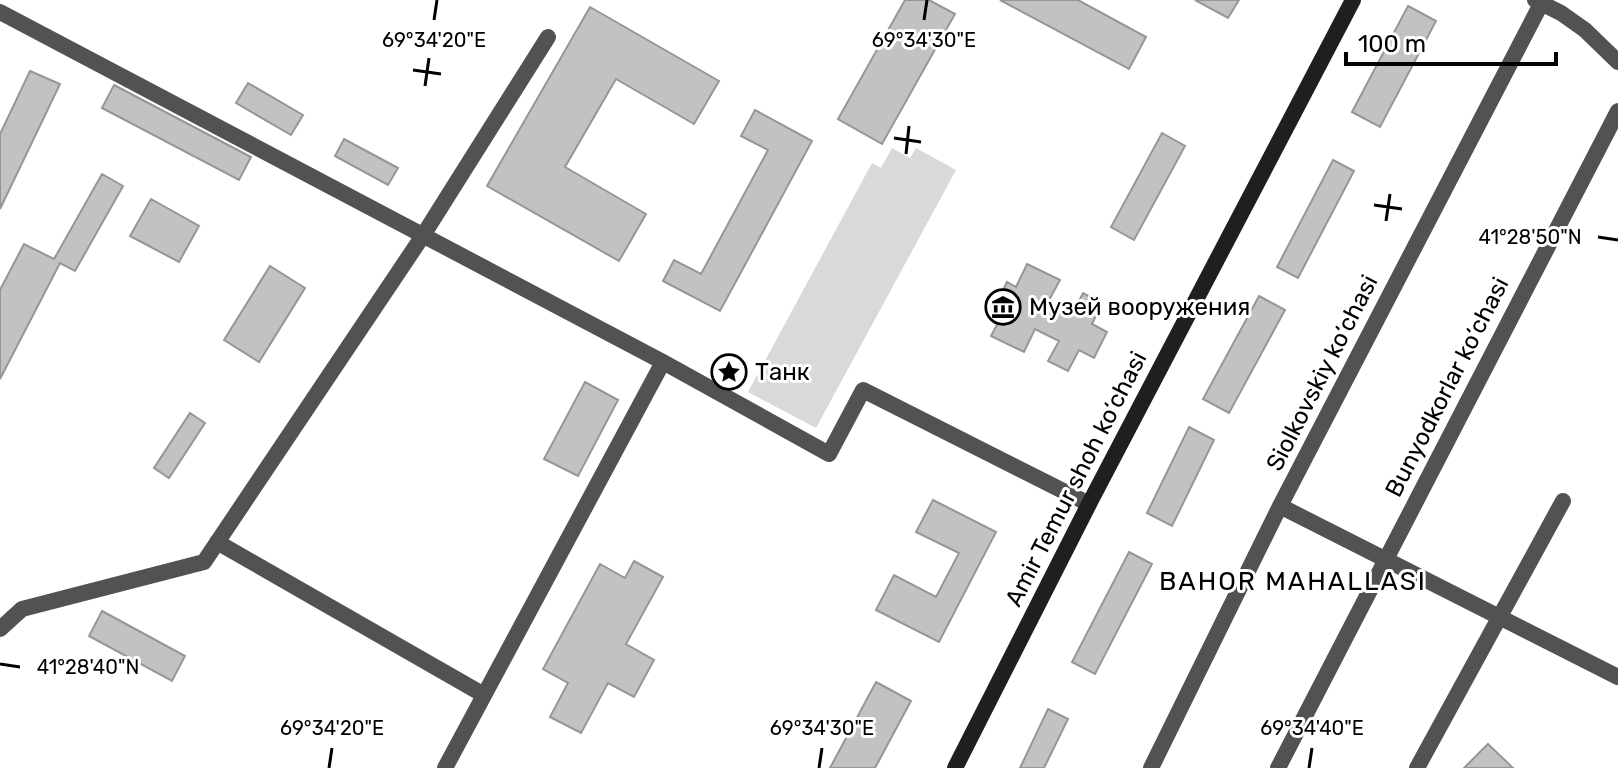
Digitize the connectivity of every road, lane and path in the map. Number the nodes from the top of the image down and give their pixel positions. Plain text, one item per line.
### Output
1 (1353, 0) edge
2 (1538, 2) edge
3 (0, 12) edge
4 (548, 37) dead end
5 (1618, 62) edge
6 (1618, 111) edge
7 (422, 237) junction
8 (663, 362) junction
9 (1563, 501) dead end
10 (1089, 504) junction
11 (1280, 506) junction
12 (217, 542) junction
13 (1386, 558) junction
14 (1500, 617) junction
15 (0, 630) edge
16 (1618, 677) edge
17 (484, 695) junction
18 (445, 768) edge
19 (955, 768) edge
20 (1151, 768) edge
21 (1278, 768) edge
22 (1417, 768) edge

1 - 10 main road, Amir Temur shoh ko‘chasi
2 - 5 street
2 - 11 street, Siolkovskiy ko‘chasi
3 - 7 street
4 - 7 street
6 - 13 street, Bunyodkorlar ko‘chasi
7 - 8 street
7 - 12 street
8 - 10 street
8 - 17 street
9 - 14 street
10 - 19 main road, Amir Temur shoh ko‘chasi
11 - 13 street
11 - 20 street, Siolkovskiy ko‘chasi
12 - 15 street
12 - 17 street
13 - 14 street
13 - 21 street, Bunyodkorlar ko‘chasi
14 - 16 street
14 - 22 street
17 - 18 street

